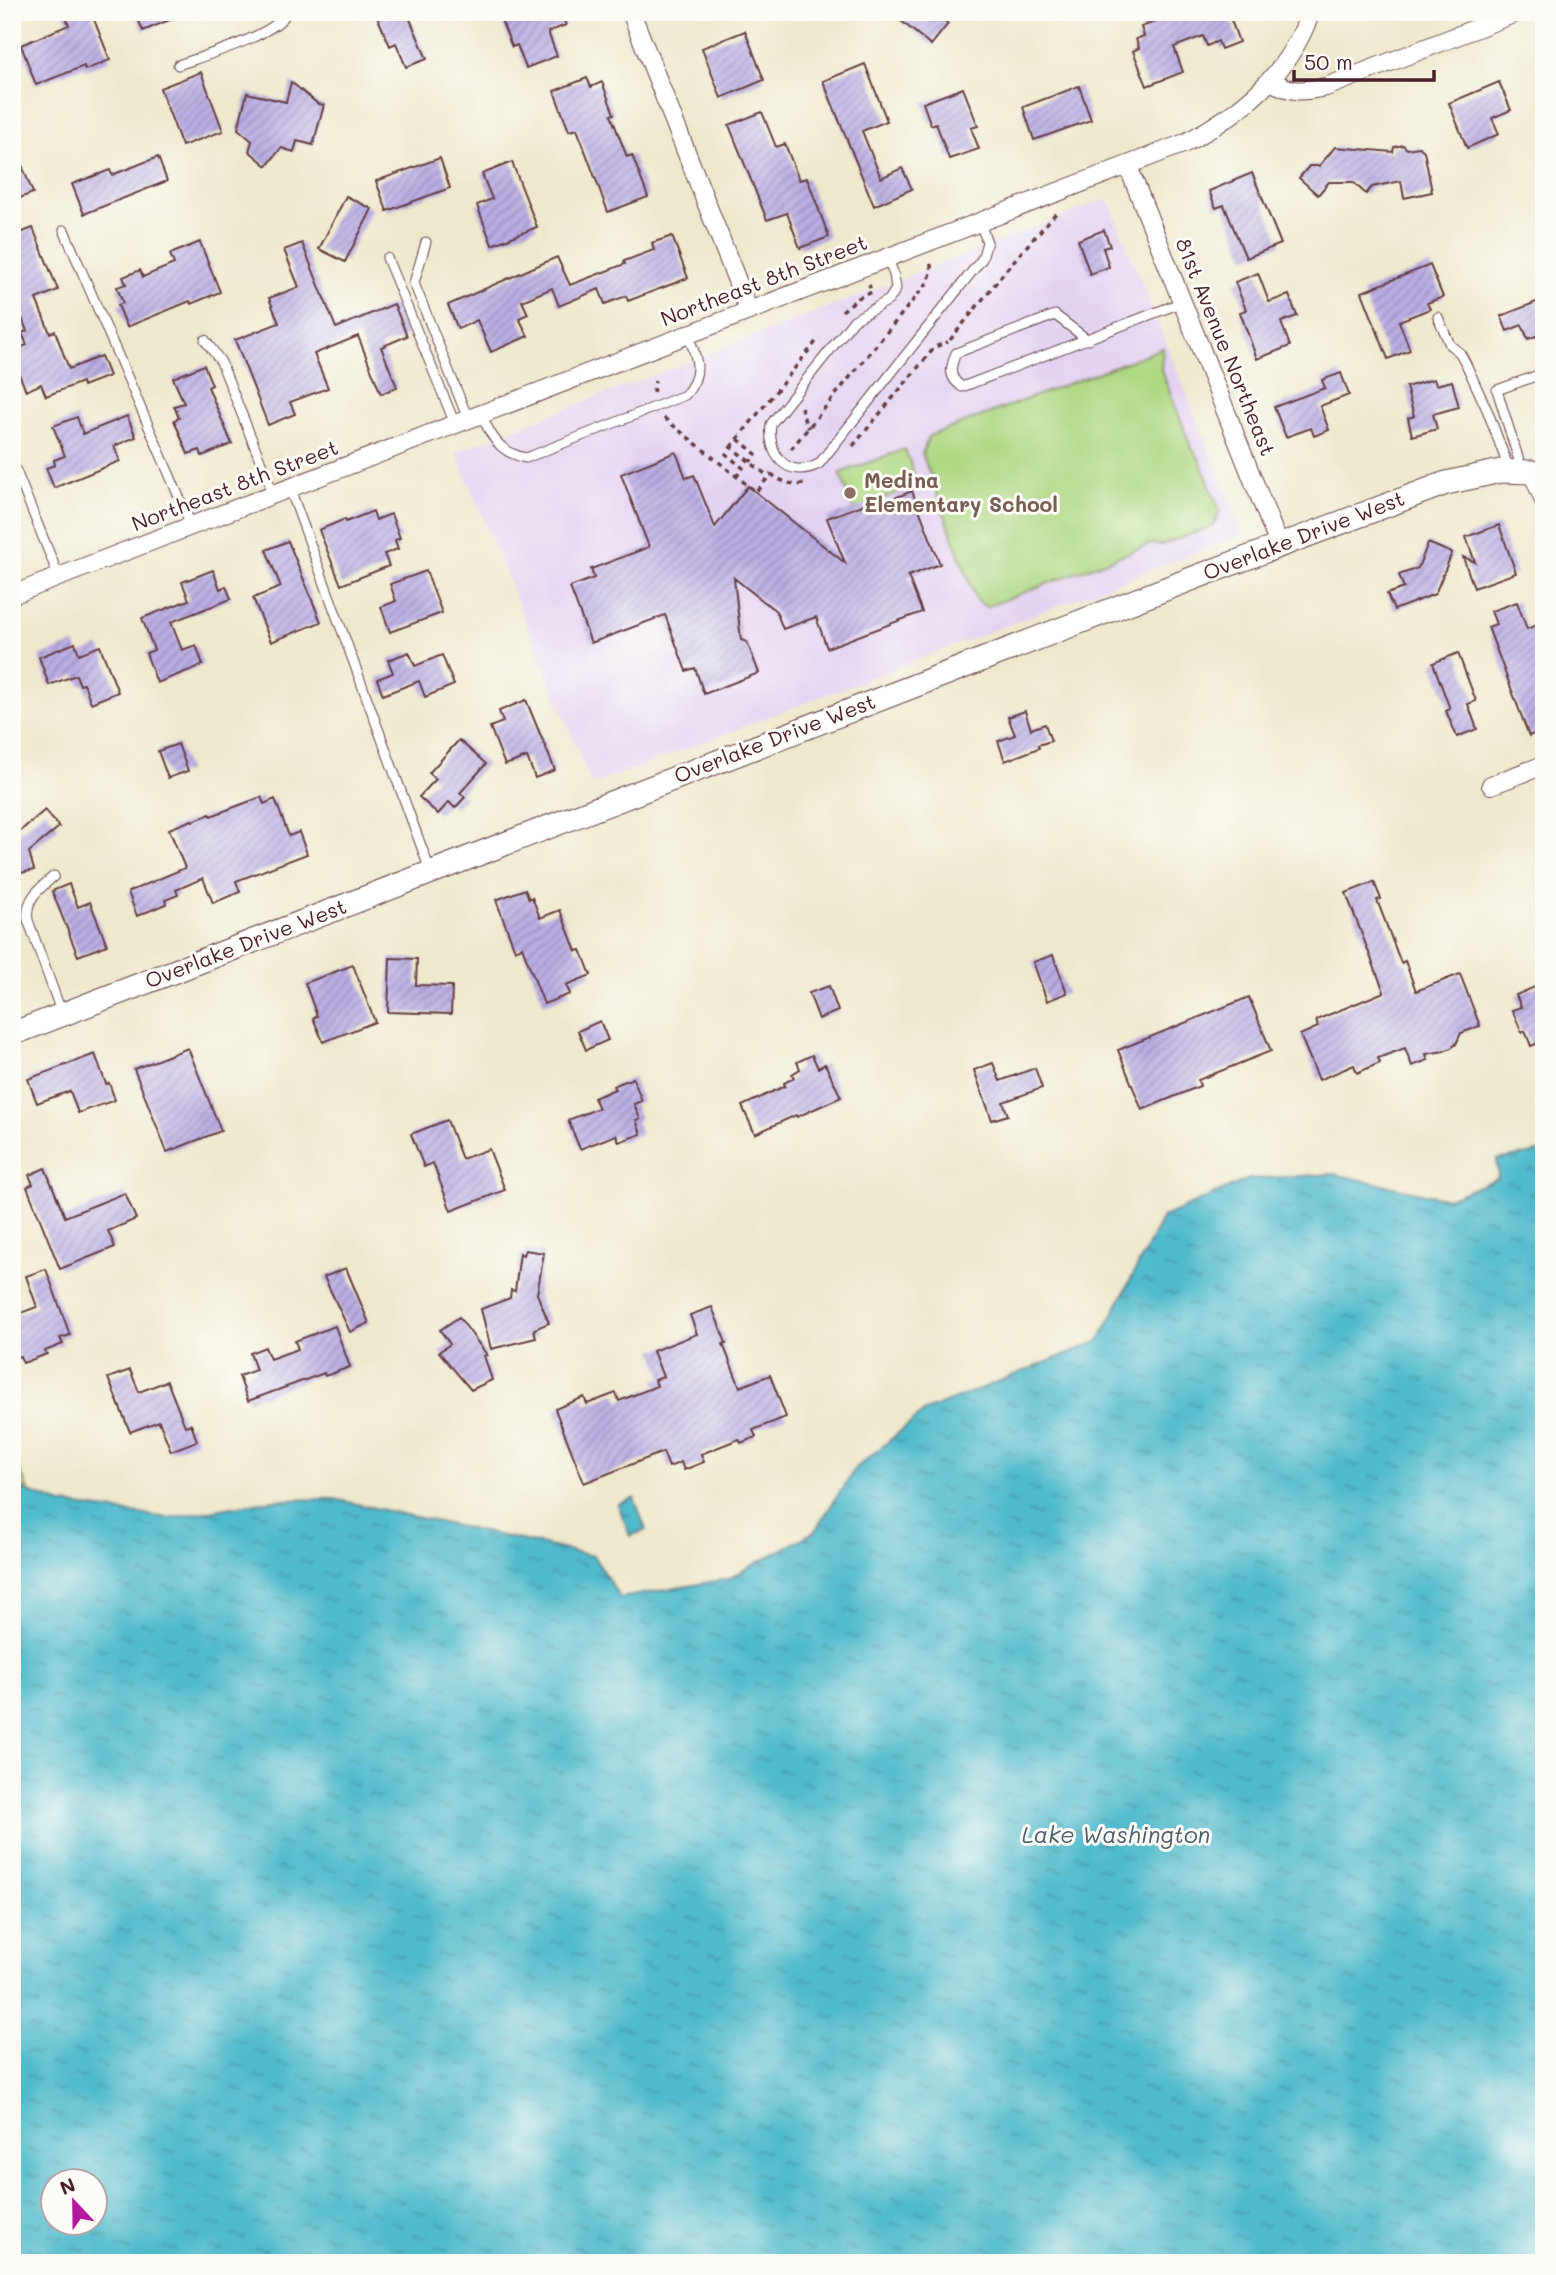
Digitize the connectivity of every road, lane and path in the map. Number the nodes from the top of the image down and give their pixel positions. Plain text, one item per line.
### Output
1 (287, 12) edge
2 (631, 12) edge
3 (1311, 12) edge
4 (1518, 12) edge
5 (178, 65) dead end
6 (1270, 81) junction
7 (1128, 166) junction
8 (1056, 213) dead end
9 (980, 223) junction
10 (64, 230) dead end
11 (426, 242) dead end
12 (387, 258) dead end
13 (888, 258) junction
14 (930, 261) dead end
15 (1183, 302) junction
16 (749, 311) junction
17 (1438, 317) dead end
18 (688, 334) junction
19 (205, 340) dead end
20 (1088, 340) junction
21 (949, 342) dead end
22 (1544, 373) edge
23 (801, 407) dead end
24 (664, 418) dead end
25 (468, 419) junction
26 (808, 428) junction
27 (731, 447) junction
28 (791, 449) dead end
29 (726, 454) junction
30 (12, 461) edge
31 (718, 462) junction
32 (750, 462) junction
33 (774, 470) dead end
34 (1527, 473) edge
35 (736, 477) junction
36 (768, 477) junction
37 (282, 492) junction
38 (1544, 501) edge
39 (192, 527) junction
40 (1279, 545) junction
41 (59, 578) junction
42 (12, 595) edge
43 (1544, 765) edge
44 (1490, 785) dead end
45 (431, 872) junction
46 (54, 876) dead end
47 (63, 1015) junction
48 (12, 1034) edge

1 - 5 lane
2 - 16 street
3 - 6 street, Northeast 8th Street
4 - 6 street
6 - 7 street, Northeast 8th Street
7 - 9 street, Northeast 8th Street
7 - 15 street, 81st Avenue Northeast
8 - 21 path
9 - 13 street, Northeast 8th Street
9 - 13 lane
10 - 39 lane
11 - 25 lane
12 - 25 lane
13 - 16 street, Northeast 8th Street
14 - 26 path
15 - 20 lane
15 - 40 street, 81st Avenue Northeast
16 - 18 street, Northeast 8th Street
17 - 34 lane
18 - 25 street, Northeast 8th Street
18 - 25 lane
19 - 37 lane
20 - 20 lane
22 - 34 lane
23 - 26 path
24 - 31 path
25 - 37 street, Northeast 8th Street
26 - 28 path
27 - 29 path
27 - 32 path
27 - 32 path
29 - 31 path
29 - 35 path
30 - 41 lane
31 - 35 path
32 - 36 path
33 - 36 path
34 - 38 street
34 - 40 street, Overlake Drive West
35 - 36 path
37 - 39 street, Northeast 8th Street
37 - 45 lane
39 - 41 street, Northeast 8th Street
40 - 45 street, Overlake Drive West
41 - 42 street, Northeast 8th Street
43 - 44 street
45 - 47 street, Overlake Drive West
46 - 47 lane
47 - 48 street, Overlake Drive West

